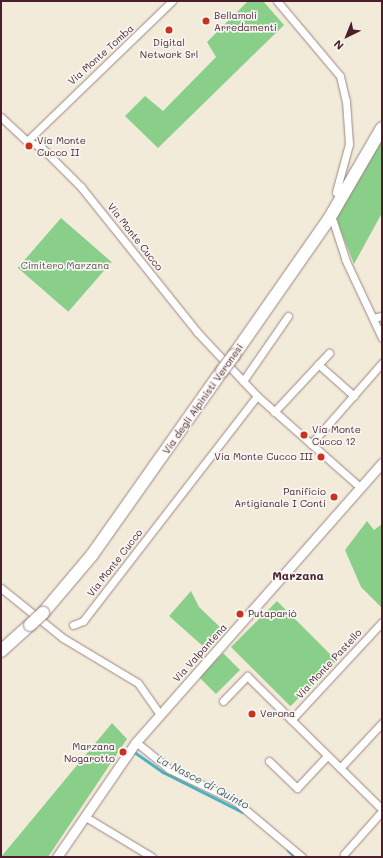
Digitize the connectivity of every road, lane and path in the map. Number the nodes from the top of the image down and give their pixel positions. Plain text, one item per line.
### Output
1 (172, 1) edge
2 (277, 1) edge
3 (1, 117) edge
4 (382, 128) edge
5 (27, 141) junction
6 (336, 192) dead end
7 (334, 221) dead end
8 (288, 316) dead end
9 (382, 316) edge
10 (373, 318) junction
11 (382, 338) edge
12 (329, 353) dead end
13 (382, 363) edge
14 (318, 364) junction
15 (243, 381) junction
16 (257, 396) junction
17 (354, 396) junction
18 (274, 412) junction
19 (311, 444) junction
20 (382, 463) edge
21 (360, 487) junction
22 (1, 588) edge
23 (382, 622) edge
24 (73, 625) dead end
25 (1, 651) edge
26 (223, 701) dead end
27 (160, 714) junction
28 (291, 720) junction
29 (382, 723) edge
30 (136, 742) junction
31 (327, 756) junction
32 (269, 761) dead end
33 (340, 768) junction
34 (382, 810) edge
35 (84, 816) junction
36 (344, 854) dead end
37 (57, 857) edge
38 (152, 857) edge
39 (302, 857) edge

1 - 5 street, Via Monte Tomba
2 - 6 street
3 - 5 street, Via Monte Cucco
4 - 25 highway, Via degli Alpinisti Veronesi, bridge
5 - 15 street, Via Monte Cucco
7 - 10 street
8 - 15 street
9 - 10 street
10 - 11 street
12 - 14 street
13 - 17 street
14 - 17 street
14 - 18 street
15 - 16 street, Via Monte Cucco
16 - 18 street, Via Monte Cucco
16 - 24 street, Via Monte Cucco
17 - 19 street
18 - 19 street, Via Monte Cucco
19 - 21 street, Via Monte Cucco
20 - 21 street, Via Valpantena
21 - 27 street, Via Valpantena
22 - 27 street
23 - 28 street, Via Monte Pastello
26 - 28 street
27 - 30 street, Via Valpantena
28 - 31 street
29 - 33 street
30 - 35 street, Via Valpantena
30 - 39 street
31 - 32 street
31 - 33 street
33 - 34 street
34 - 36 street
35 - 37 street, Via Valpantena
35 - 38 street

